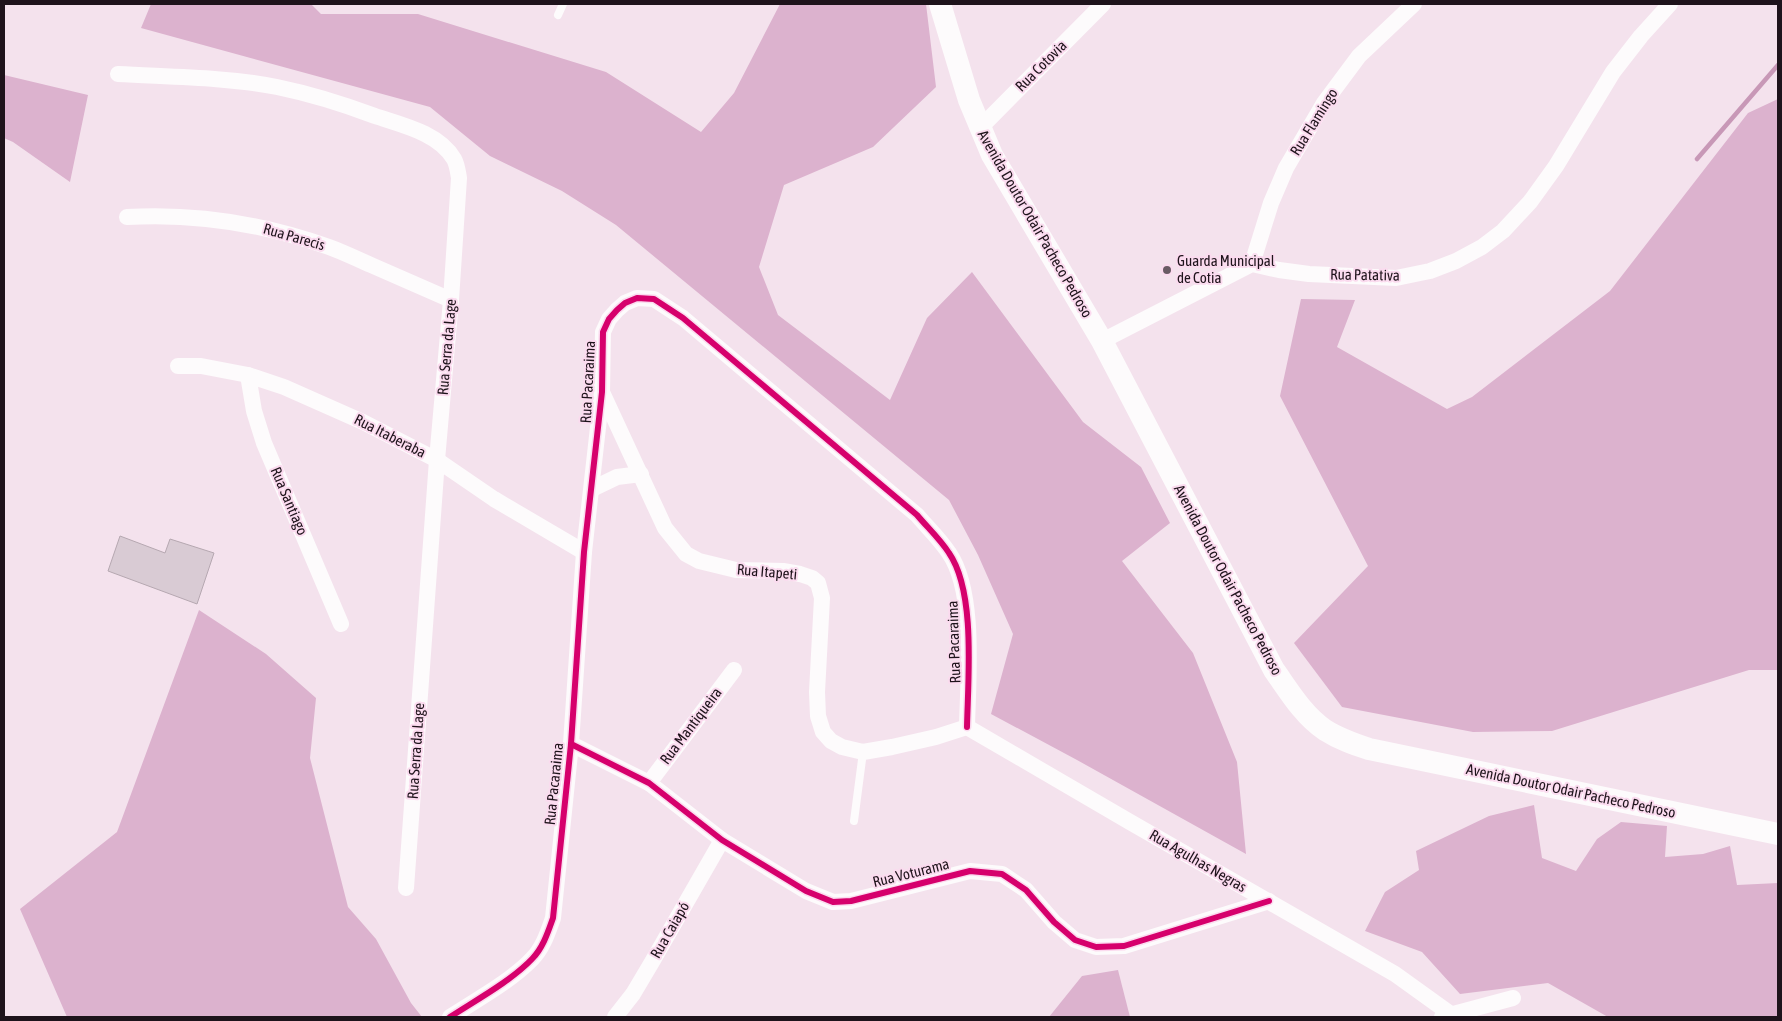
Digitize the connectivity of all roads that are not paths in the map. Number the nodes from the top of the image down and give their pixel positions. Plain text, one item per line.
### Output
1 (563, 4) edge
2 (940, 4) edge
3 (1103, 4) edge
4 (1414, 4) edge
5 (1670, 4) edge
6 (558, 14) dead end
7 (118, 74) dead end
8 (980, 128) junction
9 (127, 216) dead end
10 (1252, 264) junction
11 (451, 300) junction
12 (1102, 341) junction
13 (178, 366) dead end
14 (248, 375) junction
15 (602, 392) junction
16 (437, 460) junction
17 (641, 474) junction
18 (592, 489) junction
19 (584, 552) junction
20 (342, 624) dead end
21 (734, 670) dead end
22 (968, 727) junction
23 (571, 744) junction
24 (863, 752) junction
25 (649, 783) junction
26 (854, 821) dead end
27 (1778, 834) edge
28 (722, 840) junction
29 (406, 888) dead end
30 (1269, 902) junction
31 (1513, 998) dead end
32 (1447, 1016) edge
33 (450, 1017) edge
34 (615, 1017) edge

1 - 6 lane
2 - 8 main road, Avenida Doutor Odair Pacheco Pedroso
3 - 8 street, Rua Cotovia
4 - 10 street, Rua Flamingo
5 - 10 street, Rua Patativa
7 - 11 street, Rua Serra da Lage
8 - 12 main road, Avenida Doutor Odair Pacheco Pedroso
9 - 11 street, Rua Parecis
10 - 12 street
11 - 16 street, Rua Serra da Lage
12 - 27 main road, Avenida Doutor Odair Pacheco Pedroso
13 - 14 street, Rua Itaberaba
14 - 16 street, Rua Itaberaba
14 - 20 street, Rua Santiago
15 - 17 street, Rua Itapeti
15 - 18 street, Rua Pacaraima
15 - 22 street, Rua Pacaraima
16 - 19 street, Rua Itaberaba
16 - 29 street, Rua Serra da Lage
17 - 18 street
17 - 24 street, Rua Itapeti
18 - 19 street, Rua Pacaraima
19 - 23 street, Rua Pacaraima
21 - 25 street, Rua Mantiqueira
22 - 24 street, Rua Itapeti
22 - 30 street, Rua Agulhas Negras
23 - 25 street, Rua Voturama
23 - 33 street, Rua Pacaraima
24 - 26 lane
25 - 28 street, Rua Voturama
28 - 30 street, Rua Voturama
28 - 34 street, Rua Caiapó
30 - 32 street, Rua Agulhas Negras
31 - 32 street, Rua Agulhas Negras

